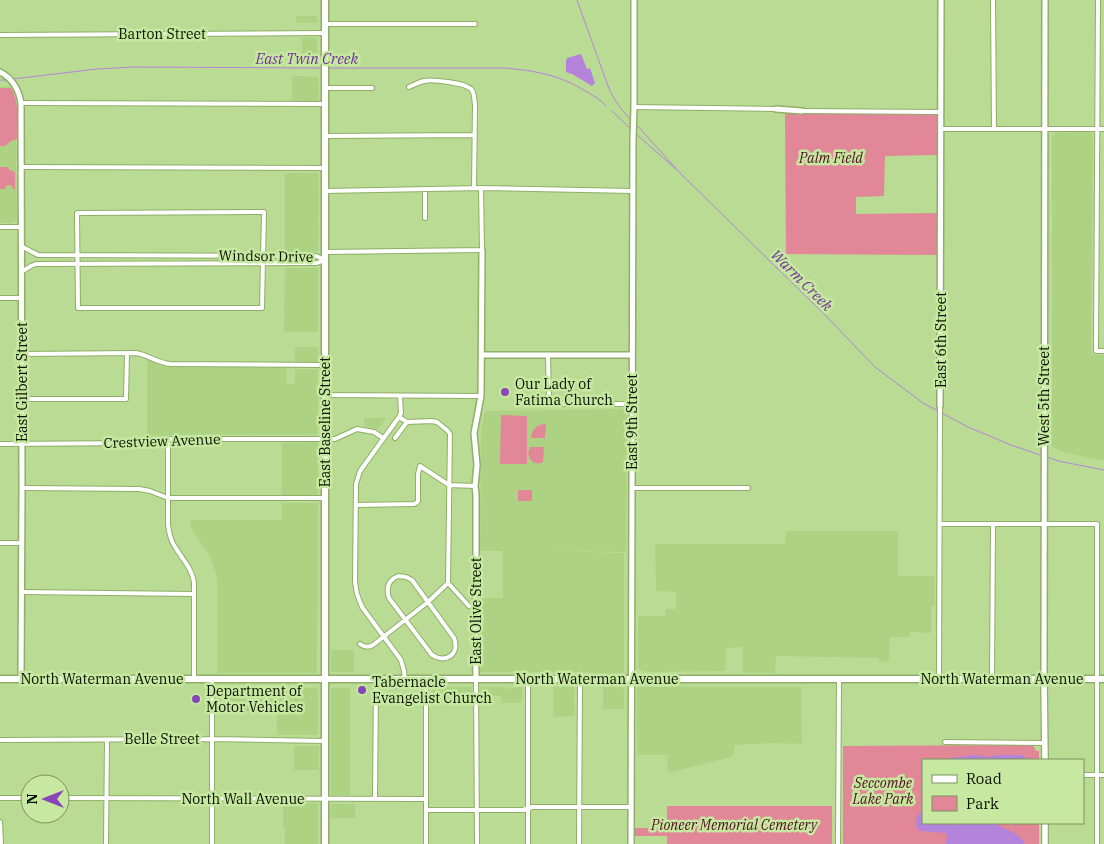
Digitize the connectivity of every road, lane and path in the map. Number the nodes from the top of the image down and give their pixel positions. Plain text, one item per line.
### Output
1 (325, 0) edge
2 (634, 0) edge
3 (941, 0) edge
4 (993, 0) edge
5 (1045, 0) edge
6 (1098, 0) edge
7 (325, 24) junction
8 (475, 24) dead end
9 (325, 33) junction
10 (0, 34) edge
11 (1, 73) edge
12 (325, 88) junction
13 (372, 88) dead end
14 (409, 88) dead end
15 (21, 103) junction
16 (325, 104) junction
17 (634, 107) junction
18 (776, 110) joint
19 (802, 111) joint
20 (941, 112) junction
21 (941, 129) junction
22 (994, 129) junction
23 (1045, 129) junction
24 (1098, 129) junction
25 (1104, 129) edge
26 (474, 135) junction
27 (325, 136) junction
28 (21, 168) junction
29 (325, 168) junction
30 (425, 188) junction
31 (474, 188) junction
32 (481, 188) junction
33 (325, 191) junction
34 (633, 191) junction
35 (425, 218) dead end
36 (0, 227) edge
37 (21, 227) junction
38 (1097, 227) junction
39 (1104, 227) edge
40 (22, 246) junction
41 (482, 250) junction
42 (325, 252) junction
43 (78, 255) junction
44 (172, 255) junction
45 (262, 256) junction
46 (325, 260) junction
47 (78, 263) junction
48 (173, 263) junction
49 (263, 263) junction
50 (22, 272) junction
51 (0, 298) edge
52 (22, 298) junction
53 (1104, 351) edge
54 (127, 353) junction
55 (22, 354) junction
56 (482, 355) junction
57 (548, 355) junction
58 (632, 355) junction
59 (325, 364) junction
60 (325, 396) junction
61 (400, 396) junction
62 (481, 396) junction
63 (22, 399) junction
64 (632, 404) junction
65 (940, 406) joint
66 (399, 417) junction
67 (407, 422) junction
68 (383, 438) junction
69 (395, 438) dead end
70 (168, 439) junction
71 (325, 439) junction
72 (0, 444) edge
73 (22, 444) junction
74 (449, 485) junction
75 (475, 486) junction
76 (22, 488) junction
77 (632, 488) junction
78 (748, 488) dead end
79 (168, 498) junction
80 (325, 498) junction
81 (356, 505) junction
82 (940, 524) junction
83 (993, 524) junction
84 (1044, 524) junction
85 (0, 543) edge
86 (22, 543) junction
87 (448, 583) junction
88 (22, 592) junction
89 (194, 594) junction
90 (428, 602) junction
91 (469, 606) dead end
92 (406, 620) junction
93 (384, 637) junction
94 (361, 645) dead end
95 (0, 679) edge
96 (21, 679) junction
97 (839, 679) junction
98 (939, 679) junction
99 (194, 680) junction
100 (212, 680) junction
101 (325, 680) junction
102 (376, 680) junction
103 (405, 680) junction
104 (426, 680) junction
105 (476, 680) junction
106 (528, 680) junction
107 (580, 680) junction
108 (632, 680) junction
109 (992, 680) junction
110 (1044, 680) junction
111 (1096, 680) junction
112 (1104, 680) edge
113 (212, 739) junction
114 (0, 740) edge
115 (107, 740) junction
116 (325, 741) junction
117 (945, 742) dead end
118 (1045, 742) junction
119 (1045, 759) edge
120 (1084, 775) edge
121 (1097, 775) junction
122 (1104, 775) edge
123 (0, 798) edge
124 (20, 798) edge
125 (70, 798) edge
126 (107, 798) junction
127 (212, 798) junction
128 (325, 799) junction
129 (375, 799) junction
130 (426, 799) junction
131 (579, 806) junction
132 (631, 807) junction
133 (528, 808) junction
134 (426, 810) junction
135 (477, 810) junction
136 (0, 822) edge
137 (1045, 824) edge
138 (1, 844) edge
139 (106, 844) edge
140 (212, 844) edge
141 (325, 844) edge
142 (426, 844) edge
143 (477, 844) edge
144 (528, 844) edge
145 (579, 844) edge
146 (631, 844) edge
147 (838, 844) edge
148 (1045, 844) edge
149 (1097, 844) edge

1 - 7 main road, East Baseline Street
2 - 17 street, East 9th Street
3 - 20 street, East 6th Street
4 - 22 street
5 - 23 street, West 5th Street
6 - 24 street
7 - 8 street
7 - 9 main road, East Baseline Street
9 - 10 street, Barton Street
9 - 12 main road, East Baseline Street
11 - 15 street, East Gilbert Street
12 - 13 street
12 - 16 main road, East Baseline Street
14 - 26 street
15 - 16 street
15 - 28 street, East Gilbert Street
16 - 27 main road, East Baseline Street
17 - 18 street
17 - 34 street, East 9th Street
18 - 19 street
19 - 20 street
20 - 21 street, East 6th Street
21 - 22 street
21 - 65 street, East 6th Street
22 - 23 street
23 - 24 street
23 - 84 street, West 5th Street
24 - 25 street
24 - 38 street
26 - 27 street
26 - 31 street
27 - 29 main road, East Baseline Street
28 - 29 street
28 - 37 street, East Gilbert Street
29 - 33 main road, East Baseline Street
30 - 31 street
30 - 33 street
30 - 35 street
31 - 32 street
32 - 34 street
32 - 41 street
33 - 42 main road, East Baseline Street
34 - 58 street, East 9th Street
36 - 37 street
37 - 40 street, East Gilbert Street
38 - 39 street
38 - 53 street
40 - 43 street, Windsor Drive
40 - 50 street, East Gilbert Street
41 - 42 street
41 - 56 street, East Olive Street
42 - 46 main road, East Baseline Street
43 - 44 street, Windsor Drive
43 - 45 street
43 - 47 street
44 - 45 street, Windsor Drive
44 - 48 street
45 - 46 street, Windsor Drive
45 - 49 street
46 - 49 street, Windsor Drive
46 - 59 main road, East Baseline Street
47 - 48 street, Windsor Drive
47 - 49 street
47 - 50 street, Windsor Drive
48 - 49 street, Windsor Drive
50 - 52 street, East Gilbert Street
51 - 52 street
52 - 55 street, East Gilbert Street
54 - 55 street
54 - 59 street
54 - 63 street
55 - 63 street, East Gilbert Street
56 - 57 street
56 - 62 street, East Olive Street
57 - 58 street
57 - 64 street
58 - 64 street, East 9th Street
59 - 60 main road, East Baseline Street
60 - 61 street
60 - 71 main road, East Baseline Street
61 - 62 street
61 - 66 street
62 - 75 street, East Olive Street
63 - 73 street, East Gilbert Street
64 - 77 street, East 9th Street
65 - 82 street, East 6th Street
66 - 67 street
66 - 68 street
67 - 69 street
67 - 74 street
68 - 71 street, Crestview Avenue
68 - 81 street
70 - 71 street, Crestview Avenue
70 - 73 street, Crestview Avenue
70 - 79 street
71 - 80 main road, East Baseline Street
72 - 73 street, Crestview Avenue
73 - 76 street, East Gilbert Street
74 - 75 street
74 - 81 street
74 - 87 street
75 - 105 street, East Olive Street
76 - 79 street
76 - 86 street, East Gilbert Street
77 - 78 street
77 - 108 street, East 9th Street
79 - 80 street
79 - 89 street
80 - 101 main road, East Baseline Street
81 - 93 street
82 - 83 street
82 - 98 street, East 6th Street
83 - 84 street
83 - 109 street
84 - 110 street, West 5th Street
84 - 111 street
85 - 86 street
86 - 88 street, East Gilbert Street
87 - 90 street
87 - 91 street
88 - 89 street
88 - 96 street, East Gilbert Street
89 - 99 street
90 - 92 street
90 - 92 street
90 - 92 street
92 - 93 street
93 - 94 street
93 - 103 street
95 - 96 main road, North Waterman Avenue
96 - 99 main road, North Waterman Avenue
97 - 98 main road, North Waterman Avenue
97 - 108 main road, North Waterman Avenue
97 - 147 street
98 - 109 main road, North Waterman Avenue
99 - 100 main road, North Waterman Avenue
100 - 101 main road, North Waterman Avenue
100 - 113 street
101 - 102 main road, North Waterman Avenue
101 - 116 main road, East Baseline Street
102 - 103 main road, North Waterman Avenue
102 - 129 street
103 - 104 main road, North Waterman Avenue
104 - 105 main road, North Waterman Avenue
104 - 130 street
105 - 106 main road, North Waterman Avenue
105 - 135 street, East Olive Street
106 - 107 main road, North Waterman Avenue
106 - 133 street
107 - 108 main road, North Waterman Avenue
107 - 131 street
108 - 132 street, East 9th Street
109 - 110 main road, North Waterman Avenue
110 - 111 main road, North Waterman Avenue
110 - 118 main road
111 - 112 main road, North Waterman Avenue
111 - 121 street
113 - 115 street, Belle Street
113 - 116 street, Belle Street
113 - 127 street
114 - 115 street, Belle Street
115 - 126 street
116 - 128 main road, East Baseline Street
117 - 118 street
118 - 119 main road
120 - 121 street
121 - 122 street
121 - 149 street
123 - 124 street
125 - 126 street, North Wall Avenue
126 - 127 street, North Wall Avenue
126 - 139 street
127 - 128 street, North Wall Avenue
127 - 140 street
128 - 129 street, North Wall Avenue
128 - 141 main road, East Baseline Street
129 - 130 street, North Wall Avenue
130 - 134 street
131 - 132 street
131 - 133 street
131 - 145 street
132 - 146 street, East 9th Street
133 - 135 street
133 - 144 street
134 - 135 street
134 - 142 street
135 - 143 street, East Olive Street
136 - 138 street
137 - 148 main road

